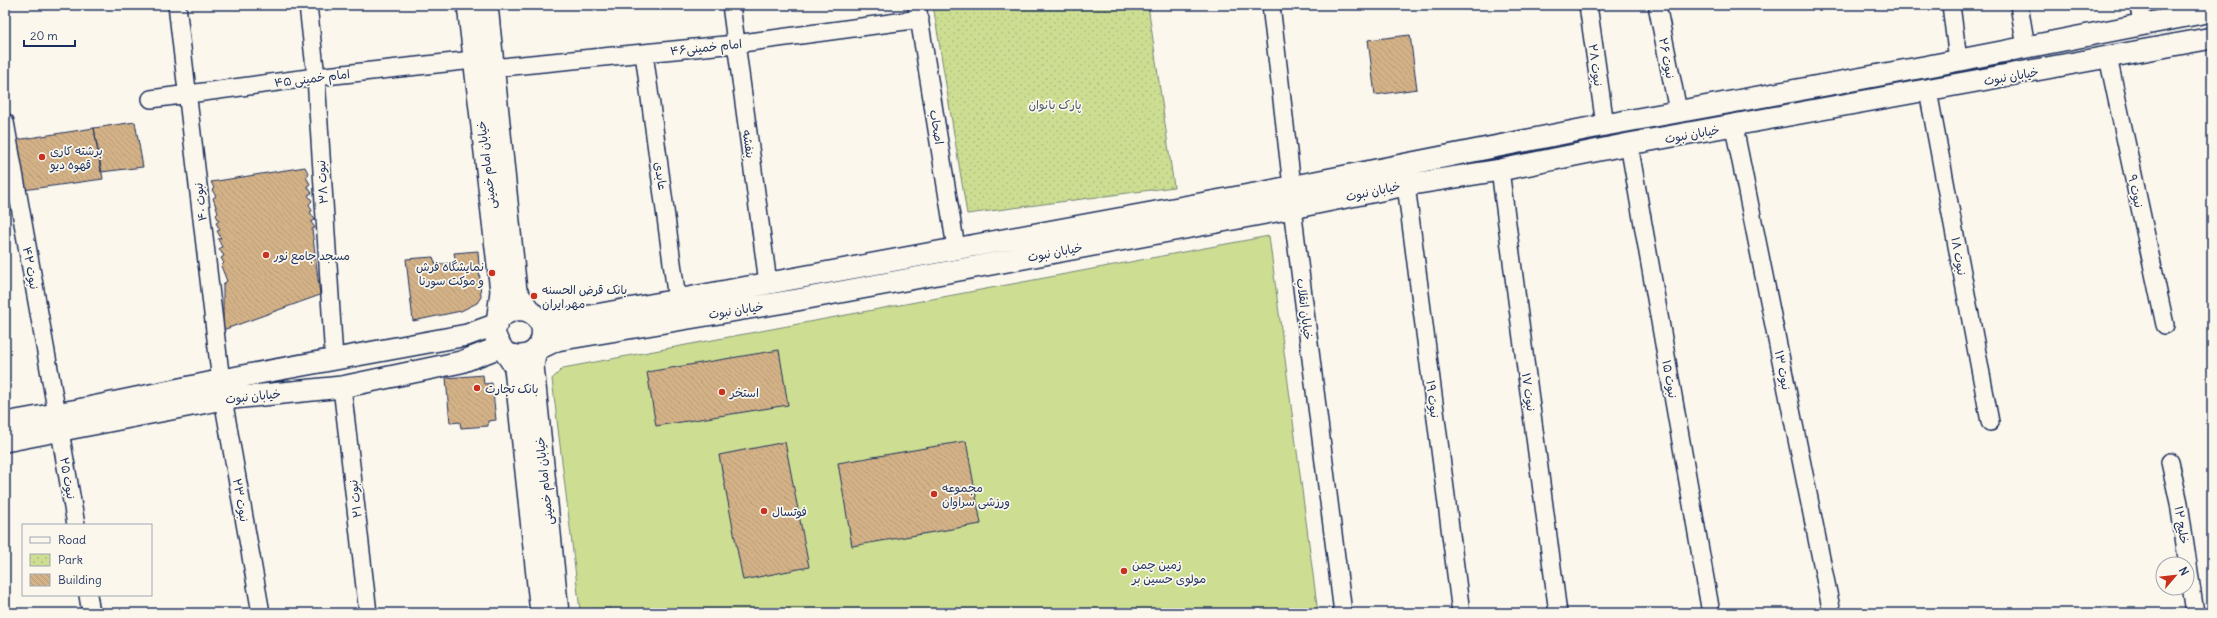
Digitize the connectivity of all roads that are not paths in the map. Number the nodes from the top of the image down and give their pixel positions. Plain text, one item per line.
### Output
1 (177, 5) edge
2 (308, 5) edge
3 (468, 5) edge
4 (486, 5) edge
5 (731, 5) edge
6 (1271, 5) edge
7 (1588, 5) edge
8 (1657, 5) edge
9 (1951, 5) edge
10 (2019, 5) edge
11 (2212, 11) edge
12 (919, 12) edge
13 (2140, 15) edge
14 (2212, 38) edge
15 (735, 44) junction
16 (2026, 47) junction
17 (644, 53) junction
18 (2108, 58) junction
19 (1958, 60) junction
20 (482, 64) junction
21 (1924, 67) junction
22 (316, 77) junction
23 (1928, 91) junction
24 (187, 94) junction
25 (151, 99) dead end
26 (1678, 111) junction
27 (5, 122) edge
28 (1610, 124) junction
29 (1734, 127) junction
30 (1624, 146) junction
31 (1500, 170) junction
32 (1406, 184) junction
33 (1292, 186) junction
34 (1292, 208) junction
35 (956, 248) junction
36 (960, 270) junction
37 (768, 283) junction
38 (677, 300) junction
39 (534, 316) junction
40 (497, 324) junction
41 (2164, 325) dead end
42 (503, 350) junction
43 (536, 350) junction
44 (334, 360) junction
45 (342, 387) junction
46 (222, 390) junction
47 (58, 422) junction
48 (1990, 422) dead end
49 (5, 423) edge
50 (5, 441) edge
51 (2170, 462) dead end
52 (76, 524) edge
53 (88, 596) edge
54 (260, 607) edge
55 (91, 613) edge
56 (368, 613) edge
57 (541, 613) edge
58 (558, 613) edge
59 (1343, 613) edge
60 (1461, 613) edge
61 (1558, 613) edge
62 (1711, 613) edge
63 (1832, 613) edge
64 (2195, 613) edge

1 - 24 street, نبوت ۴۰
2 - 22 street, نبوت ۳۸
3 - 20 main road, خیابان امام خمینی
4 - 20 main road, خیابان امام خمینی
5 - 15 street, بنفشه
6 - 33 street, خیابان انقلاب
7 - 28 street, نبوت ۲۸
8 - 26 street, نبوت ۲۶
9 - 19 street
10 - 16 street
11 - 13 main road, خیابان نبوت
12 - 15 street, امام خمینی۴۶
12 - 35 street, اصحاب
13 - 16 main road, خیابان نبوت
14 - 18 main road, خیابان نبوت
15 - 17 street, امام خمینی۴۶
15 - 37 street, بنفشه
16 - 19 main road, خیابان نبوت
17 - 20 street, امام خمینی۴۶
17 - 38 street, عابدی
18 - 23 main road, خیابان نبوت
18 - 41 street, نبوت ۹
19 - 21 main road, خیابان نبوت
20 - 22 street, امام خمینی ۴۵
20 - 39 main road, خیابان امام خمینی
20 - 40 main road, خیابان امام خمینی
21 - 23 main road
21 - 26 main road, خیابان نبوت
22 - 24 street, امام خمینی ۴۵
22 - 44 street, نبوت ۳۸
23 - 29 main road, خیابان نبوت
23 - 48 street, نبوت ۱۸
24 - 25 street, امام خمینی ۴۵
24 - 46 street, نبوت ۴۰
26 - 28 main road, خیابان نبوت
27 - 47 street, نبوت ۴۲
28 - 30 main road
28 - 33 main road, خیابان نبوت
29 - 30 main road, خیابان نبوت
29 - 63 street, نبوت ۱۳
30 - 31 main road, خیابان نبوت
30 - 62 street, نبوت ۱۵
31 - 32 main road, خیابان نبوت
31 - 61 street, نبوت ۱۷
32 - 34 main road, خیابان نبوت
32 - 60 street, نبوت ۱۹
33 - 34 street, خیابان انقلاب
33 - 35 main road, خیابان نبوت
34 - 36 main road, خیابان نبوت
34 - 59 street, خیابان انقلاب
35 - 36 main road
35 - 37 main road, خیابان نبوت
36 - 43 main road, خیابان نبوت
37 - 38 main road, خیابان نبوت
38 - 39 main road, خیابان نبوت
39 - 40 main road
39 - 43 main road
40 - 42 main road
40 - 44 main road, خیابان نبوت
42 - 43 main road
42 - 45 main road, خیابان نبوت
42 - 57 main road, خیابان امام خمینی
43 - 58 main road, خیابان امام خمینی
44 - 46 main road, خیابان نبوت
45 - 46 main road, خیابان نبوت
45 - 56 street, نبوت ۲۱
46 - 47 main road, خیابان نبوت
46 - 54 street, نبوت ۲۳
47 - 49 main road, خیابان نبوت
47 - 50 main road, خیابان نبوت
47 - 52 street, نبوت ۲۵
51 - 64 street, خلیج ۱۲
53 - 55 street

